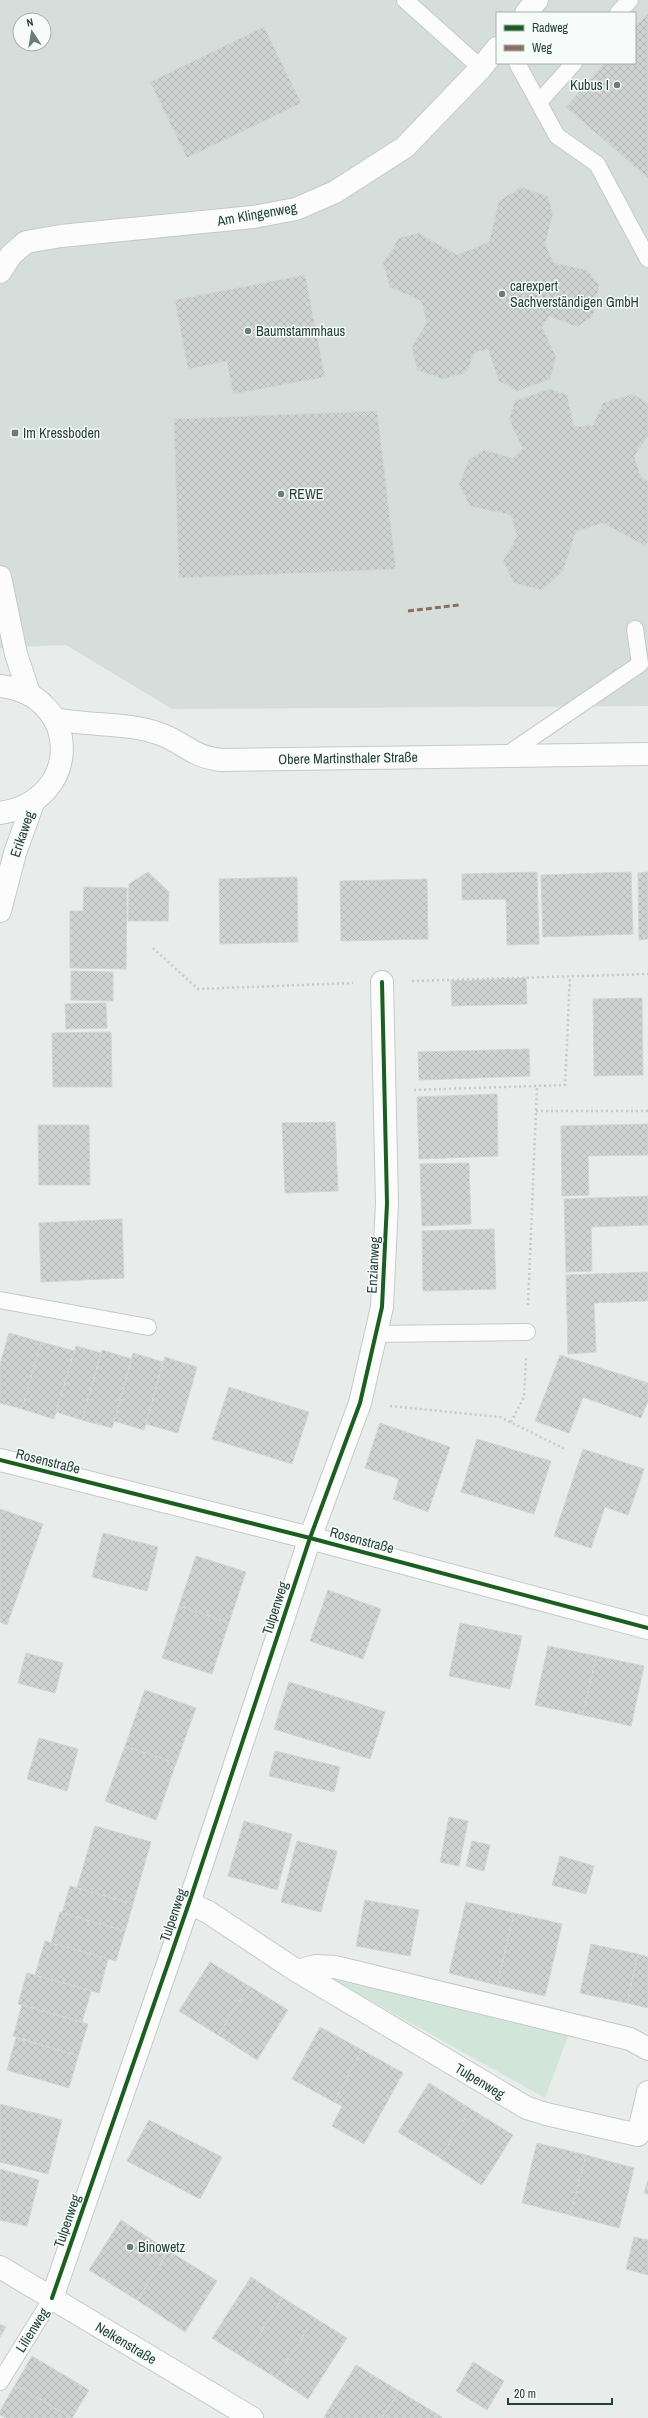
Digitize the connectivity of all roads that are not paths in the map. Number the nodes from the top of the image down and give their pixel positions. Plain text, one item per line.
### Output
1 (405, 0) edge
2 (537, 0) edge
3 (630, 0) edge
4 (527, 12) edge
5 (619, 12) edge
6 (496, 49) edge
7 (518, 64) edge
8 (573, 64) edge
9 (481, 68) junction
10 (538, 102) junction
11 (4, 259) edge
12 (648, 259) edge
13 (0, 577) edge
14 (634, 629) dead end
15 (0, 686) edge
16 (29, 693) junction
17 (55, 719) junction
18 (648, 754) edge
19 (505, 756) junction
20 (33, 803) junction
21 (0, 813) edge
22 (0, 911) edge
23 (382, 982) dead end
24 (0, 1300) edge
25 (148, 1327) dead end
26 (527, 1332) road end
27 (376, 1334) junction
28 (0, 1460) edge
29 (310, 1538) junction
30 (648, 1628) edge
31 (189, 1903) junction
32 (297, 1971) junction
33 (648, 2049) edge
34 (648, 2092) edge
35 (0, 2268) edge
36 (52, 2298) junction
37 (0, 2382) edge
38 (252, 2418) edge

1 - 9 lane
2 - 4 street
3 - 5 lane
6 - 9 street, Am Klingenweg
7 - 10 lane
8 - 10 lane
9 - 11 street, Am Klingenweg
10 - 12 lane
13 - 16 street
14 - 19 lane
15 - 16 street
16 - 17 street
17 - 19 street, Obere Martinsthaler Straße
17 - 20 street
18 - 19 street, Obere Martinsthaler Straße
20 - 21 street
20 - 22 street, Erikaweg
23 - 27 street, Enzianweg
24 - 25 lane
26 - 27 lane
27 - 29 street, Enzianweg
28 - 29 street, Rosenstraße
29 - 30 street, Rosenstraße
29 - 31 street, Tulpenweg
31 - 32 street, Tulpenweg
31 - 36 street, Tulpenweg
32 - 33 street
32 - 34 street, Tulpenweg
35 - 36 street, Nelkenstraße
36 - 37 lane, Lilienweg
36 - 38 street, Nelkenstraße

